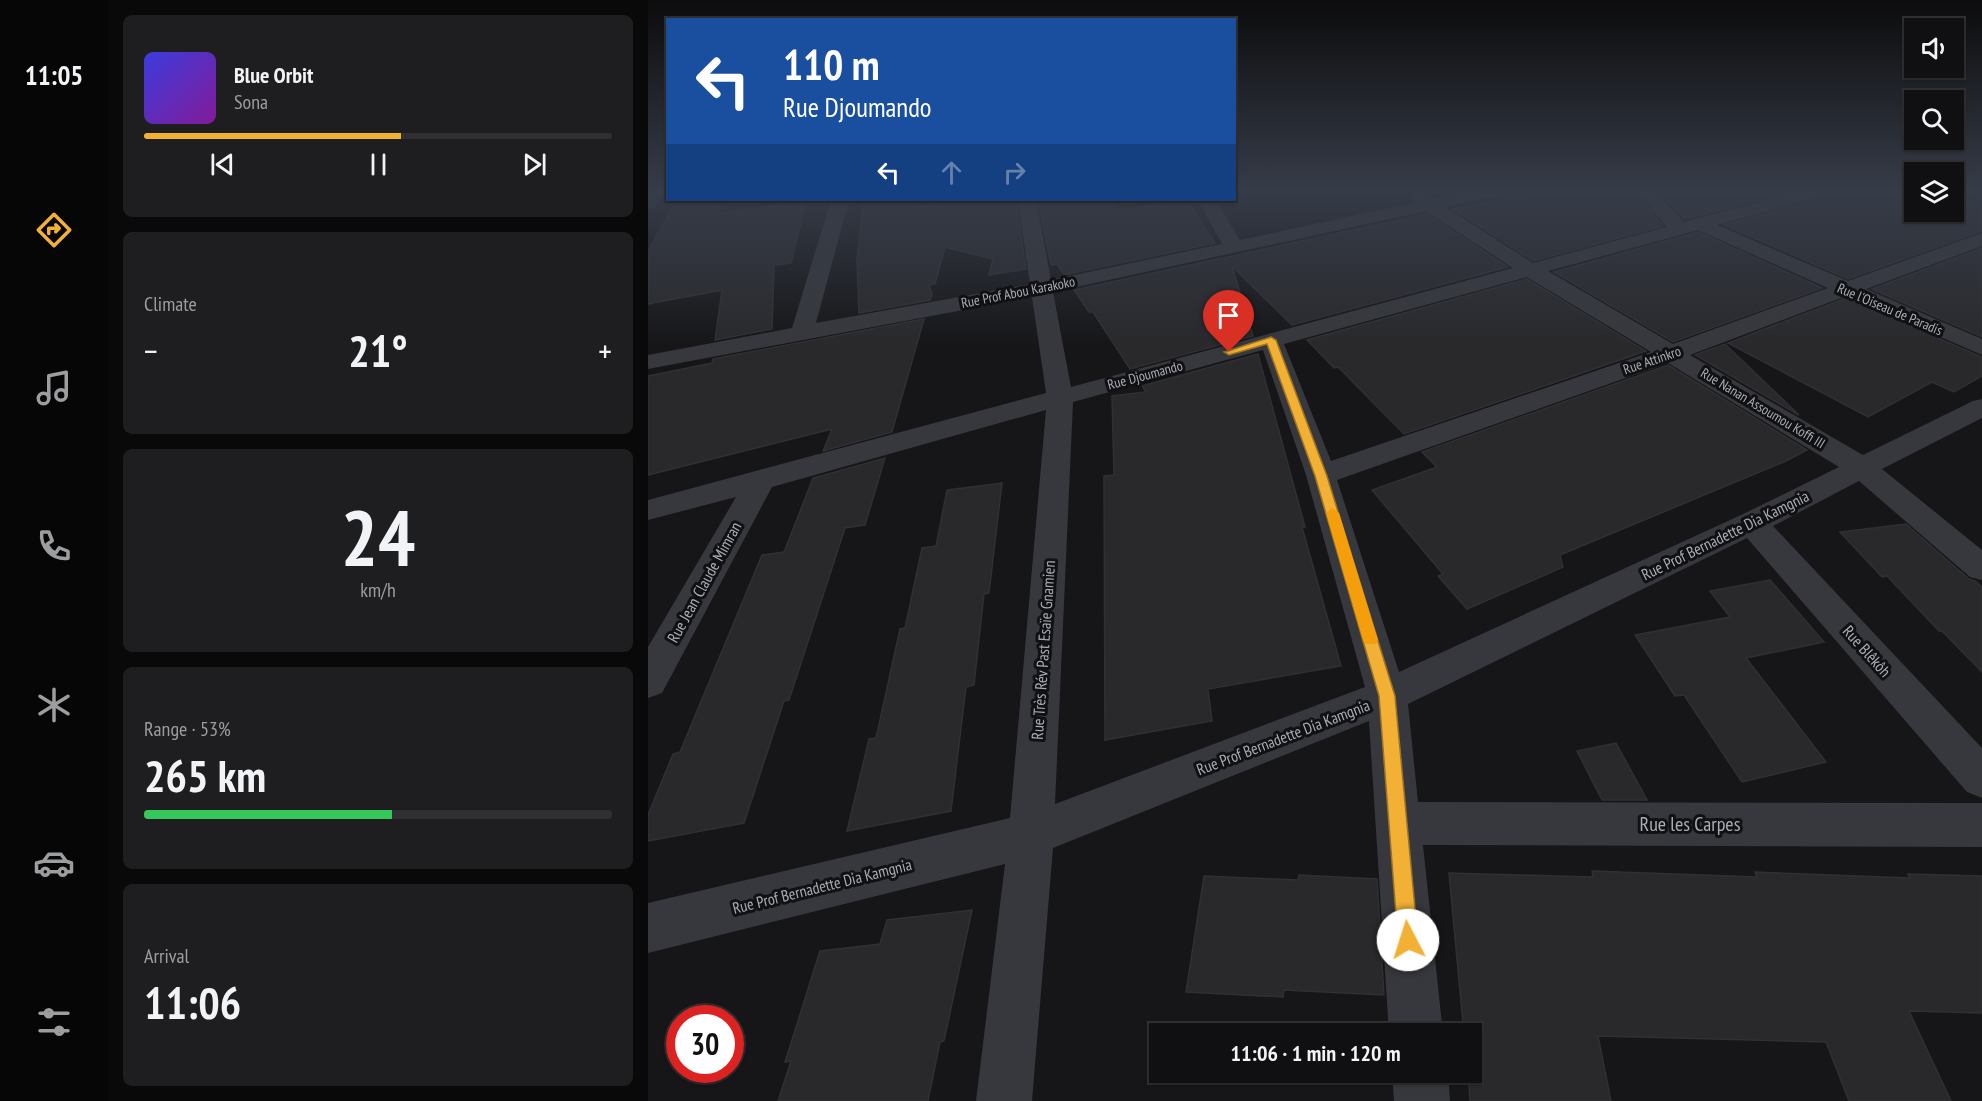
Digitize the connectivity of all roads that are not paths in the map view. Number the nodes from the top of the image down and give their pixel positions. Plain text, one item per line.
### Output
1 (828, 243) edge
2 (1035, 243) edge
3 (1232, 243) edge
4 (1251, 243) edge
5 (1489, 243) edge
6 (1629, 243) edge
7 (1732, 243) edge
8 (1970, 243) edge
9 (1234, 247) junction
10 (1532, 271) junction
11 (1043, 288) junction
12 (1844, 289) junction
13 (802, 333) junction
14 (1271, 340) junction
15 (1982, 348) edge
16 (1672, 353) junction
17 (648, 362) edge
18 (1060, 398) junction
19 (1982, 407) edge
20 (1861, 467) junction
21 (1321, 476) junction
22 (760, 483) junction
23 (648, 510) edge
24 (1752, 523) junction
25 (1982, 568) edge
26 (648, 682) edge
27 (1387, 696) junction
28 (1982, 778) edge
29 (1397, 823) junction
30 (1982, 825) edge
31 (1031, 835) junction
32 (648, 928) edge
33 (1415, 1023) edge
34 (1421, 1083) edge
35 (1004, 1101) edge
36 (1422, 1101) edge

1 - 13 street
2 - 11 street, Rue Très Rév Past Esaïe Gnamien
3 - 9 street
4 - 9 street, Rue Prof Abou Karakoko
5 - 10 street, Rue Nanan Assoumou Koffi III
6 - 10 street, Rue Djoumando
7 - 12 street, Rue l'Oiseau de Paradis
8 - 12 street, Rue Attinkro
9 - 11 street, Rue Prof Abou Karakoko
10 - 14 street, Rue Djoumando
10 - 16 street, Rue Nanan Assoumou Koffi III
11 - 13 street, Rue Prof Abou Karakoko
11 - 18 street, Rue Très Rév Past Esaïe Gnamien
12 - 15 street, Rue l'Oiseau de Paradis
12 - 16 street, Rue Attinkro
13 - 17 street, Rue Prof Abou Karakoko
14 - 18 street, Rue Djoumando
14 - 21 street
16 - 20 street, Rue Nanan Assoumou Koffi III
16 - 21 street, Rue Attinkro
18 - 22 street, Rue Djoumando
18 - 31 street, Rue Très Rév Past Esaïe Gnamien
19 - 20 street, Rue Prof Bernadette Dia Kamgnia
20 - 24 street, Rue Prof Bernadette Dia Kamgnia
20 - 25 street, Rue Nanan Assoumou Koffi III
21 - 27 street
22 - 23 street, Rue Djoumando
22 - 26 street, Rue Jean Claude Mimran
24 - 27 street, Rue Prof Bernadette Dia Kamgnia
24 - 28 street, Rue Blêkôh
27 - 29 street
27 - 31 street, Rue Prof Bernadette Dia Kamgnia
29 - 30 street, Rue les Carpes
29 - 33 street
31 - 32 street, Rue Prof Bernadette Dia Kamgnia
31 - 35 street, Rue Très Rév Past Esaïe Gnamien
34 - 36 street

